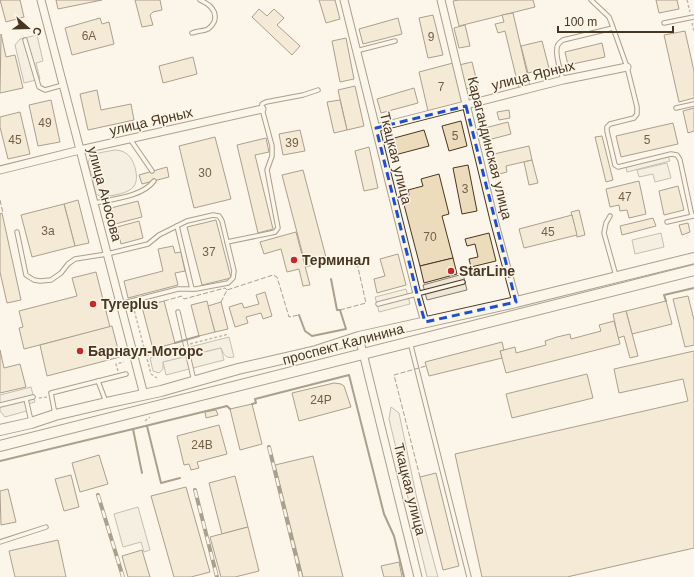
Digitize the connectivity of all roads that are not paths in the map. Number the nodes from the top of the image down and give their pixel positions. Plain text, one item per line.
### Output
1 (41, 0) edge
2 (200, 0) edge
3 (344, 0) edge
4 (441, 0) edge
5 (591, 0) edge
6 (694, 17) edge
7 (664, 23) dead end
8 (613, 28) junction
9 (192, 32) dead end
10 (25, 40) dead end
11 (395, 41) dead end
12 (356, 51) junction
13 (627, 67) junction
14 (563, 80) junction
15 (63, 85) junction
16 (318, 90) dead end
17 (694, 104) edge
18 (466, 106) junction
19 (676, 108) dead end
20 (262, 109) junction
21 (376, 128) junction
22 (130, 139) junction
23 (80, 150) junction
24 (0, 170) edge
25 (152, 171) dead end
26 (154, 181) dead end
27 (94, 203) junction
28 (610, 216) dead end
29 (693, 216) edge
30 (667, 222) dead end
31 (177, 226) junction
32 (17, 232) dead end
33 (227, 242) junction
34 (107, 254) junction
35 (694, 258) edge
36 (694, 270) edge
37 (616, 277) junction
38 (463, 282) dead end
39 (192, 289) junction
40 (416, 294) junction
41 (516, 302) junction
42 (120, 304) junction
43 (378, 304) dead end
44 (178, 312) dead end
45 (425, 322) junction
46 (359, 337) junction
47 (427, 337) junction
48 (410, 341) junction
49 (363, 354) junction
50 (126, 374) dead end
51 (98, 381) junction
52 (194, 381) junction
53 (144, 395) junction
54 (33, 397) road end
55 (26, 399) junction
56 (106, 403) junction
57 (0, 405) edge
58 (147, 409) junction
59 (55, 415) junction
60 (31, 423) junction
61 (0, 430) edge
62 (0, 446) edge
63 (46, 527) dead end
64 (0, 542) edge
65 (418, 577) edge
66 (469, 577) edge

1 - 15 street, улица Аносова
2 - 9 lane
3 - 12 street, Ткацкая улица
4 - 18 street, Карагандинская улица
5 - 8 lane
6 - 7 lane
8 - 13 lane
8 - 14 lane
10 - 15 lane
11 - 12 lane
12 - 21 street, Ткацкая улица
13 - 14 street, улица Ярных
13 - 29 lane
14 - 18 street, улица Ярных
15 - 23 street, улица Аносова
16 - 20 lane
17 - 19 lane
18 - 21 street, улица Ярных
18 - 41 street, Карагандинская улица
20 - 22 street, улица Ярных
20 - 33 lane
21 - 40 street, Ткацкая улица
22 - 23 street, улица Ярных
22 - 25 lane
23 - 24 street, улица Ярных
23 - 27 street, улица Аносова
26 - 27 lane
27 - 34 street, улица Аносова
28 - 37 lane
29 - 30 lane
31 - 33 lane
31 - 34 lane
31 - 39 lane
32 - 34 lane
33 - 39 lane
34 - 42 street, улица Аносова
35 - 37 main road, проспект Калинина
36 - 47 main road, проспект Калинина
37 - 41 main road, проспект Калинина
38 - 40 lane
39 - 42 lane
40 - 43 lane
40 - 45 street, Ткацкая улица
41 - 45 main road, проспект Калинина
42 - 53 street, улица Аносова
44 - 52 lane
45 - 46 main road, проспект Калинина
45 - 47 main road
46 - 49 street, Ткацкая улица
46 - 52 main road, проспект Калинина
47 - 48 main road, проспект Калинина
48 - 49 main road, проспект Калинина
48 - 66 lane
49 - 58 main road, проспект Калинина
49 - 65 street, Ткацкая улица
50 - 51 lane
51 - 56 lane
51 - 59 lane
52 - 53 main road, проспект Калинина
53 - 56 main road, проспект Калинина
53 - 58 main road
54 - 55 lane
55 - 57 lane
55 - 60 lane
56 - 59 main road, проспект Калинина
58 - 62 main road, проспект Калинина
59 - 60 main road, проспект Калинина
60 - 61 main road, проспект Калинина
63 - 64 lane

